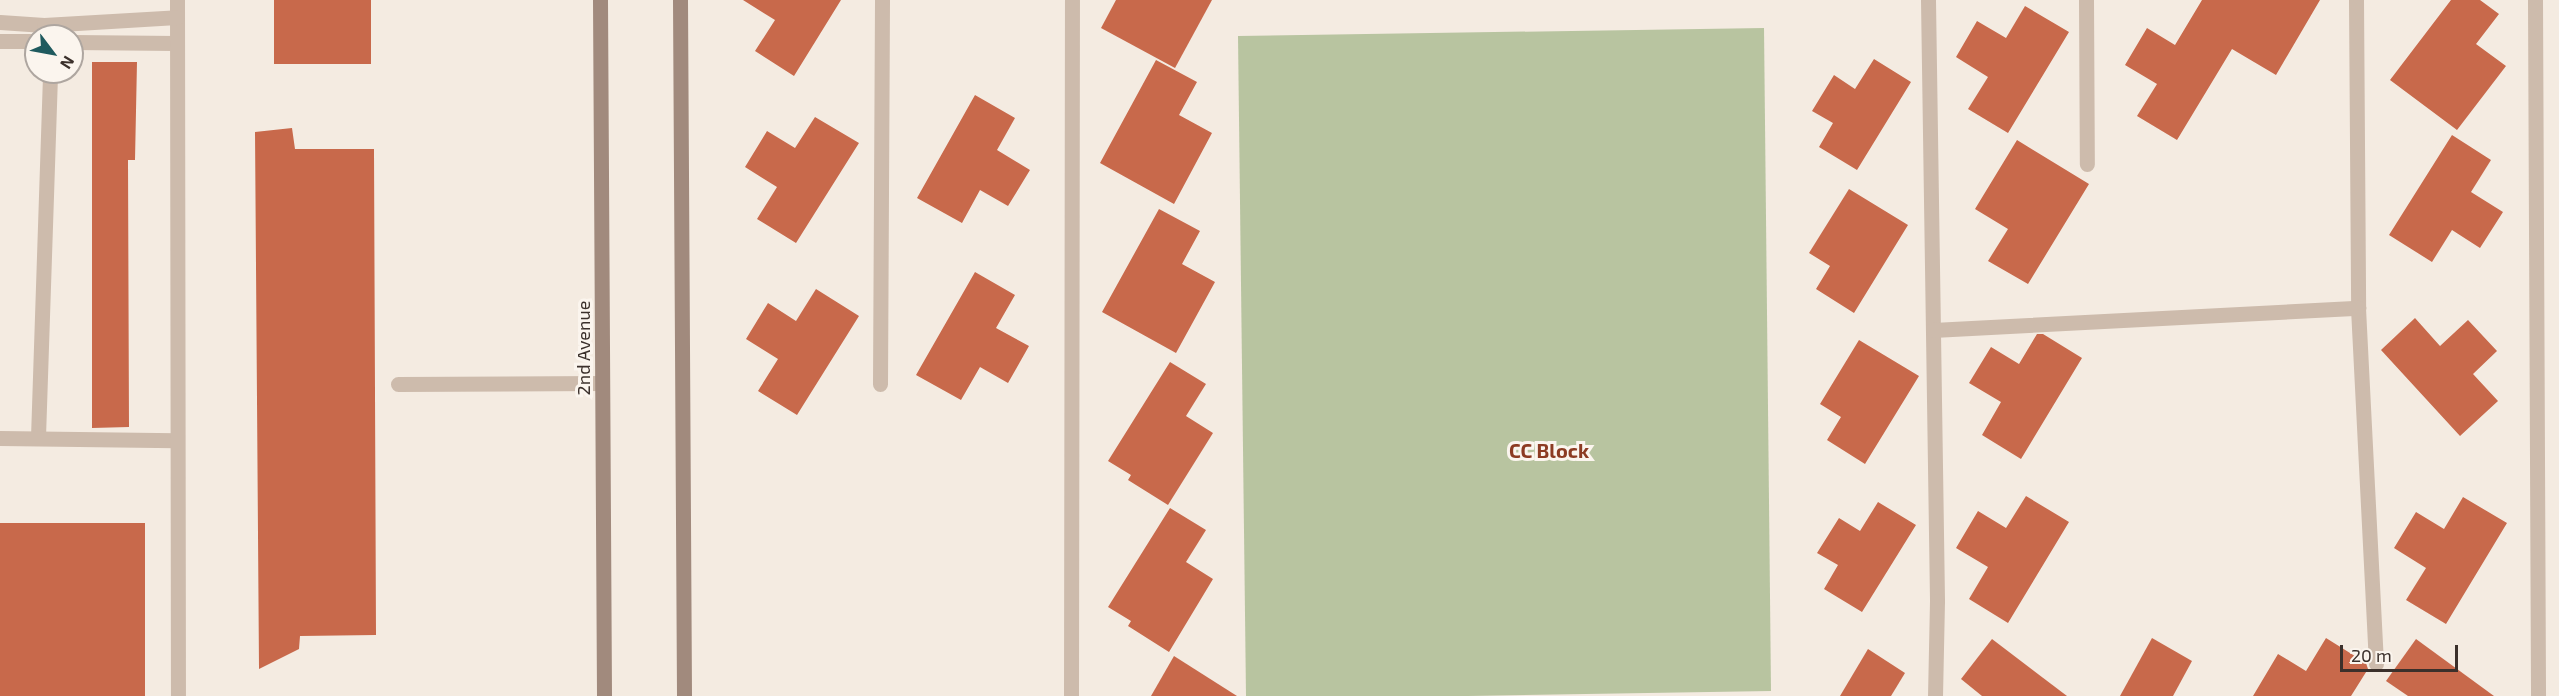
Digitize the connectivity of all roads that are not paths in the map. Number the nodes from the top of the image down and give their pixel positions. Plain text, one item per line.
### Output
1 (177, 0) edge
2 (600, 0) edge
3 (680, 0) edge
4 (882, 0) edge
5 (1072, 0) edge
6 (1928, 0) edge
7 (2086, 0) edge
8 (2356, 0) edge
9 (2535, 0) edge
10 (177, 17) junction
11 (0, 22) edge
12 (0, 41) edge
13 (24, 41) edge
14 (84, 42) edge
15 (176, 43) junction
16 (50, 84) edge
17 (2087, 164) dead end
18 (2358, 308) junction
19 (1933, 330) junction
20 (602, 383) junction
21 (398, 384) dead end
22 (880, 384) dead end
23 (38, 437) junction
24 (0, 438) edge
25 (176, 440) junction
26 (2376, 664) dead end
27 (178, 696) edge
28 (604, 696) edge
29 (684, 696) edge
30 (1071, 696) edge
31 (1935, 696) edge
32 (2538, 696) edge

1 - 10 street
2 - 20 street, 2nd Avenue
3 - 29 street
4 - 22 street
5 - 30 street
6 - 19 street
7 - 17 street
8 - 18 street
9 - 32 street
10 - 11 street
10 - 15 street
12 - 13 street
14 - 15 street
15 - 25 street
16 - 23 street
18 - 19 street
18 - 26 street
19 - 31 street
20 - 21 street
20 - 28 street, 2nd Avenue
23 - 24 street
23 - 25 street
25 - 27 street

